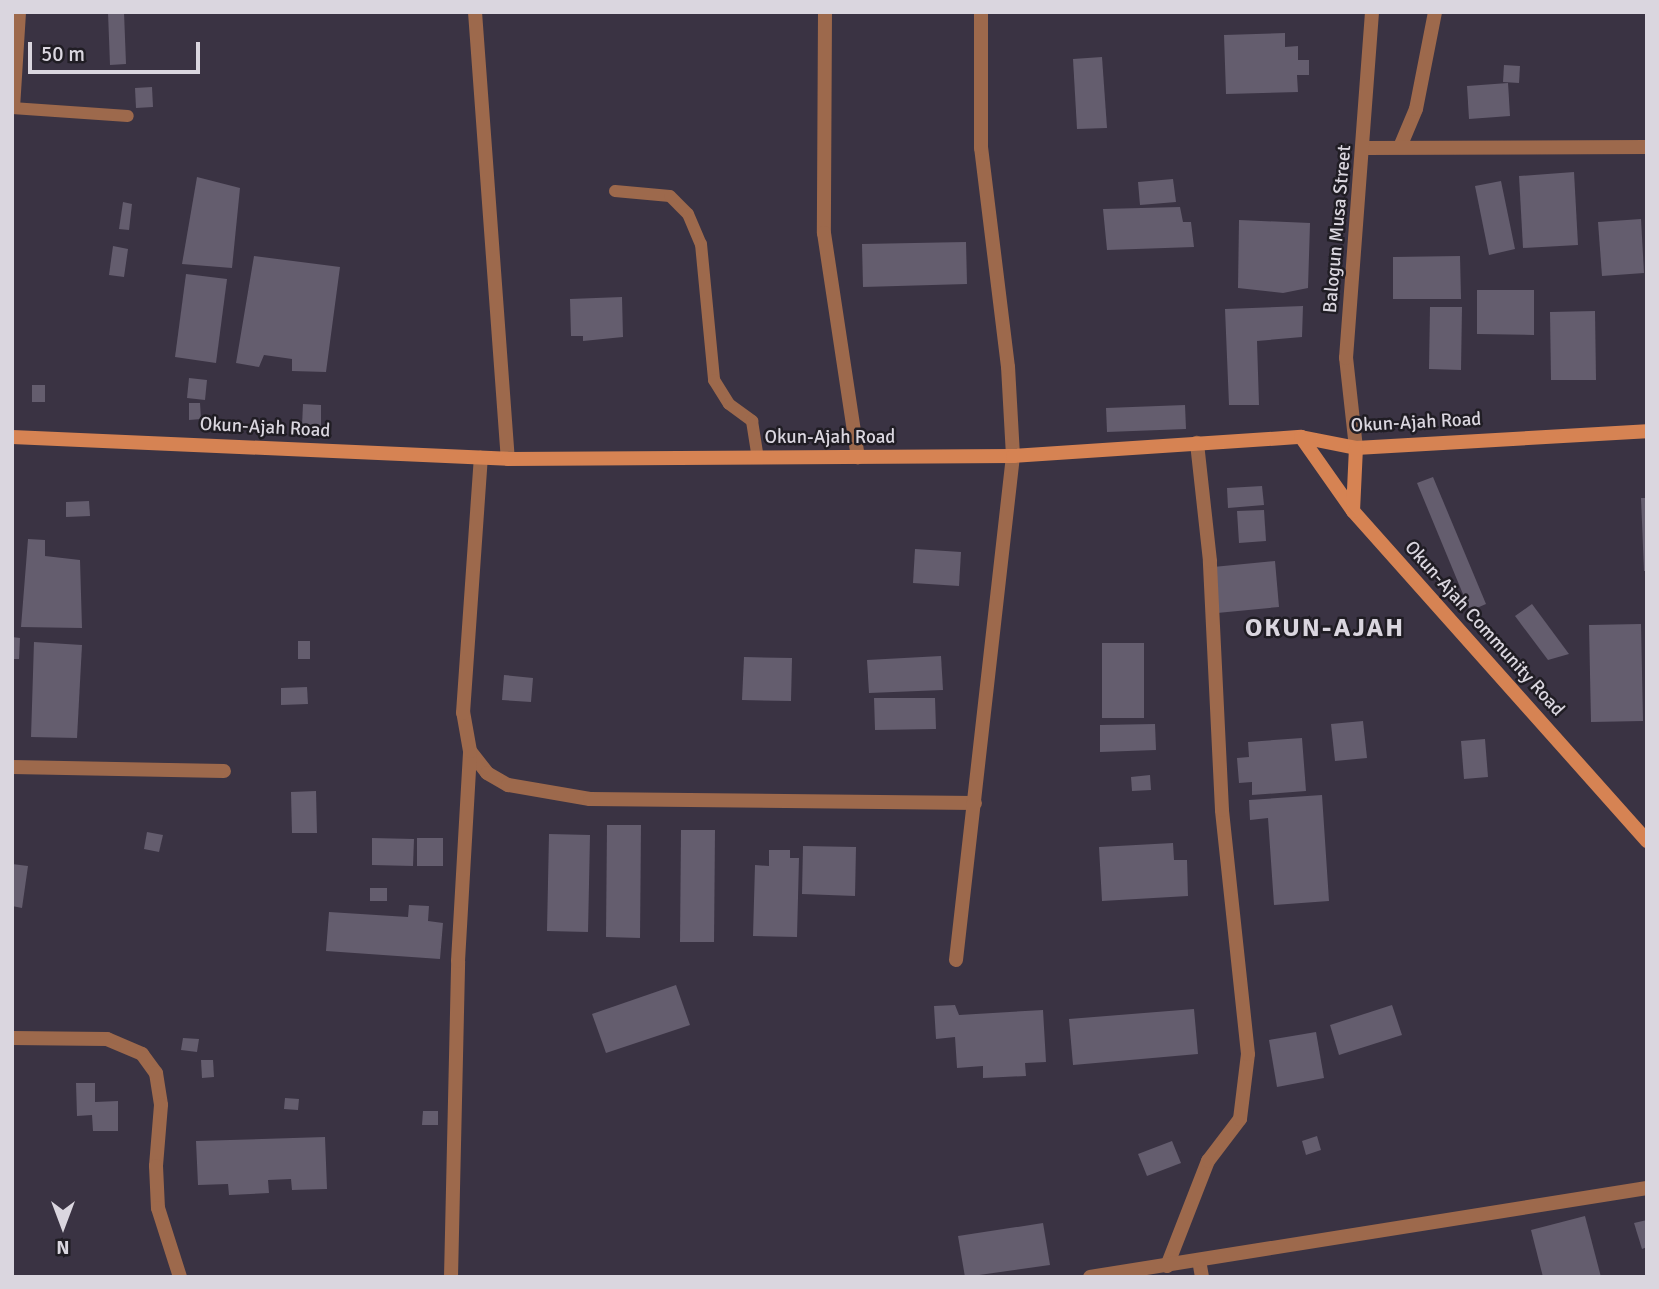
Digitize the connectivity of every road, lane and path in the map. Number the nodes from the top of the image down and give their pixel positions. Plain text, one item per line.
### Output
1 (20, 12) edge
2 (475, 12) edge
3 (825, 12) edge
4 (981, 12) edge
5 (1372, 12) edge
6 (1435, 12) edge
7 (13, 108) edge
8 (128, 116) dead end
9 (1647, 147) edge
10 (1365, 148) junction
11 (1400, 148) junction
12 (615, 191) dead end
13 (1647, 431) edge
14 (12, 437) edge
15 (1301, 437) junction
16 (1197, 443) junction
17 (1356, 448) junction
18 (1013, 456) junction
19 (758, 457) junction
20 (858, 457) junction
21 (481, 458) junction
22 (508, 459) junction
23 (1353, 511) junction
24 (470, 751) junction
25 (12, 767) edge
26 (224, 771) dead end
27 (975, 803) junction
28 (1647, 841) edge
29 (956, 960) dead end
30 (12, 1038) edge
31 (1647, 1188) edge
32 (1199, 1260) junction
33 (1167, 1266) junction
34 (180, 1277) edge
35 (451, 1277) edge
36 (1090, 1277) edge
37 (1202, 1277) edge

1 - 7 lane
2 - 22 street
3 - 20 street
4 - 18 street
5 - 10 street, Balogun Musa Street
6 - 11 street
7 - 8 lane
9 - 11 street
10 - 11 street
10 - 17 street, Balogun Musa Street
12 - 19 lane
13 - 17 main road, Okun-Ajah Road
14 - 21 main road, Okun-Ajah Road
15 - 16 main road, Okun-Ajah Road
15 - 17 main road, Okun-Ajah Road
15 - 23 main road, Okun-Ajah Community Road
16 - 18 main road, Okun-Ajah Road
16 - 33 street
17 - 23 main road
18 - 20 main road, Okun-Ajah Road
18 - 27 street
19 - 20 main road, Okun-Ajah Road
19 - 22 main road, Okun-Ajah Road
21 - 22 main road, Okun-Ajah Road
21 - 24 street
23 - 28 main road, Okun-Ajah Community Road
24 - 27 street
24 - 35 street
25 - 26 street
27 - 29 street
30 - 34 street
31 - 32 street
32 - 33 street
32 - 37 street
33 - 36 street

